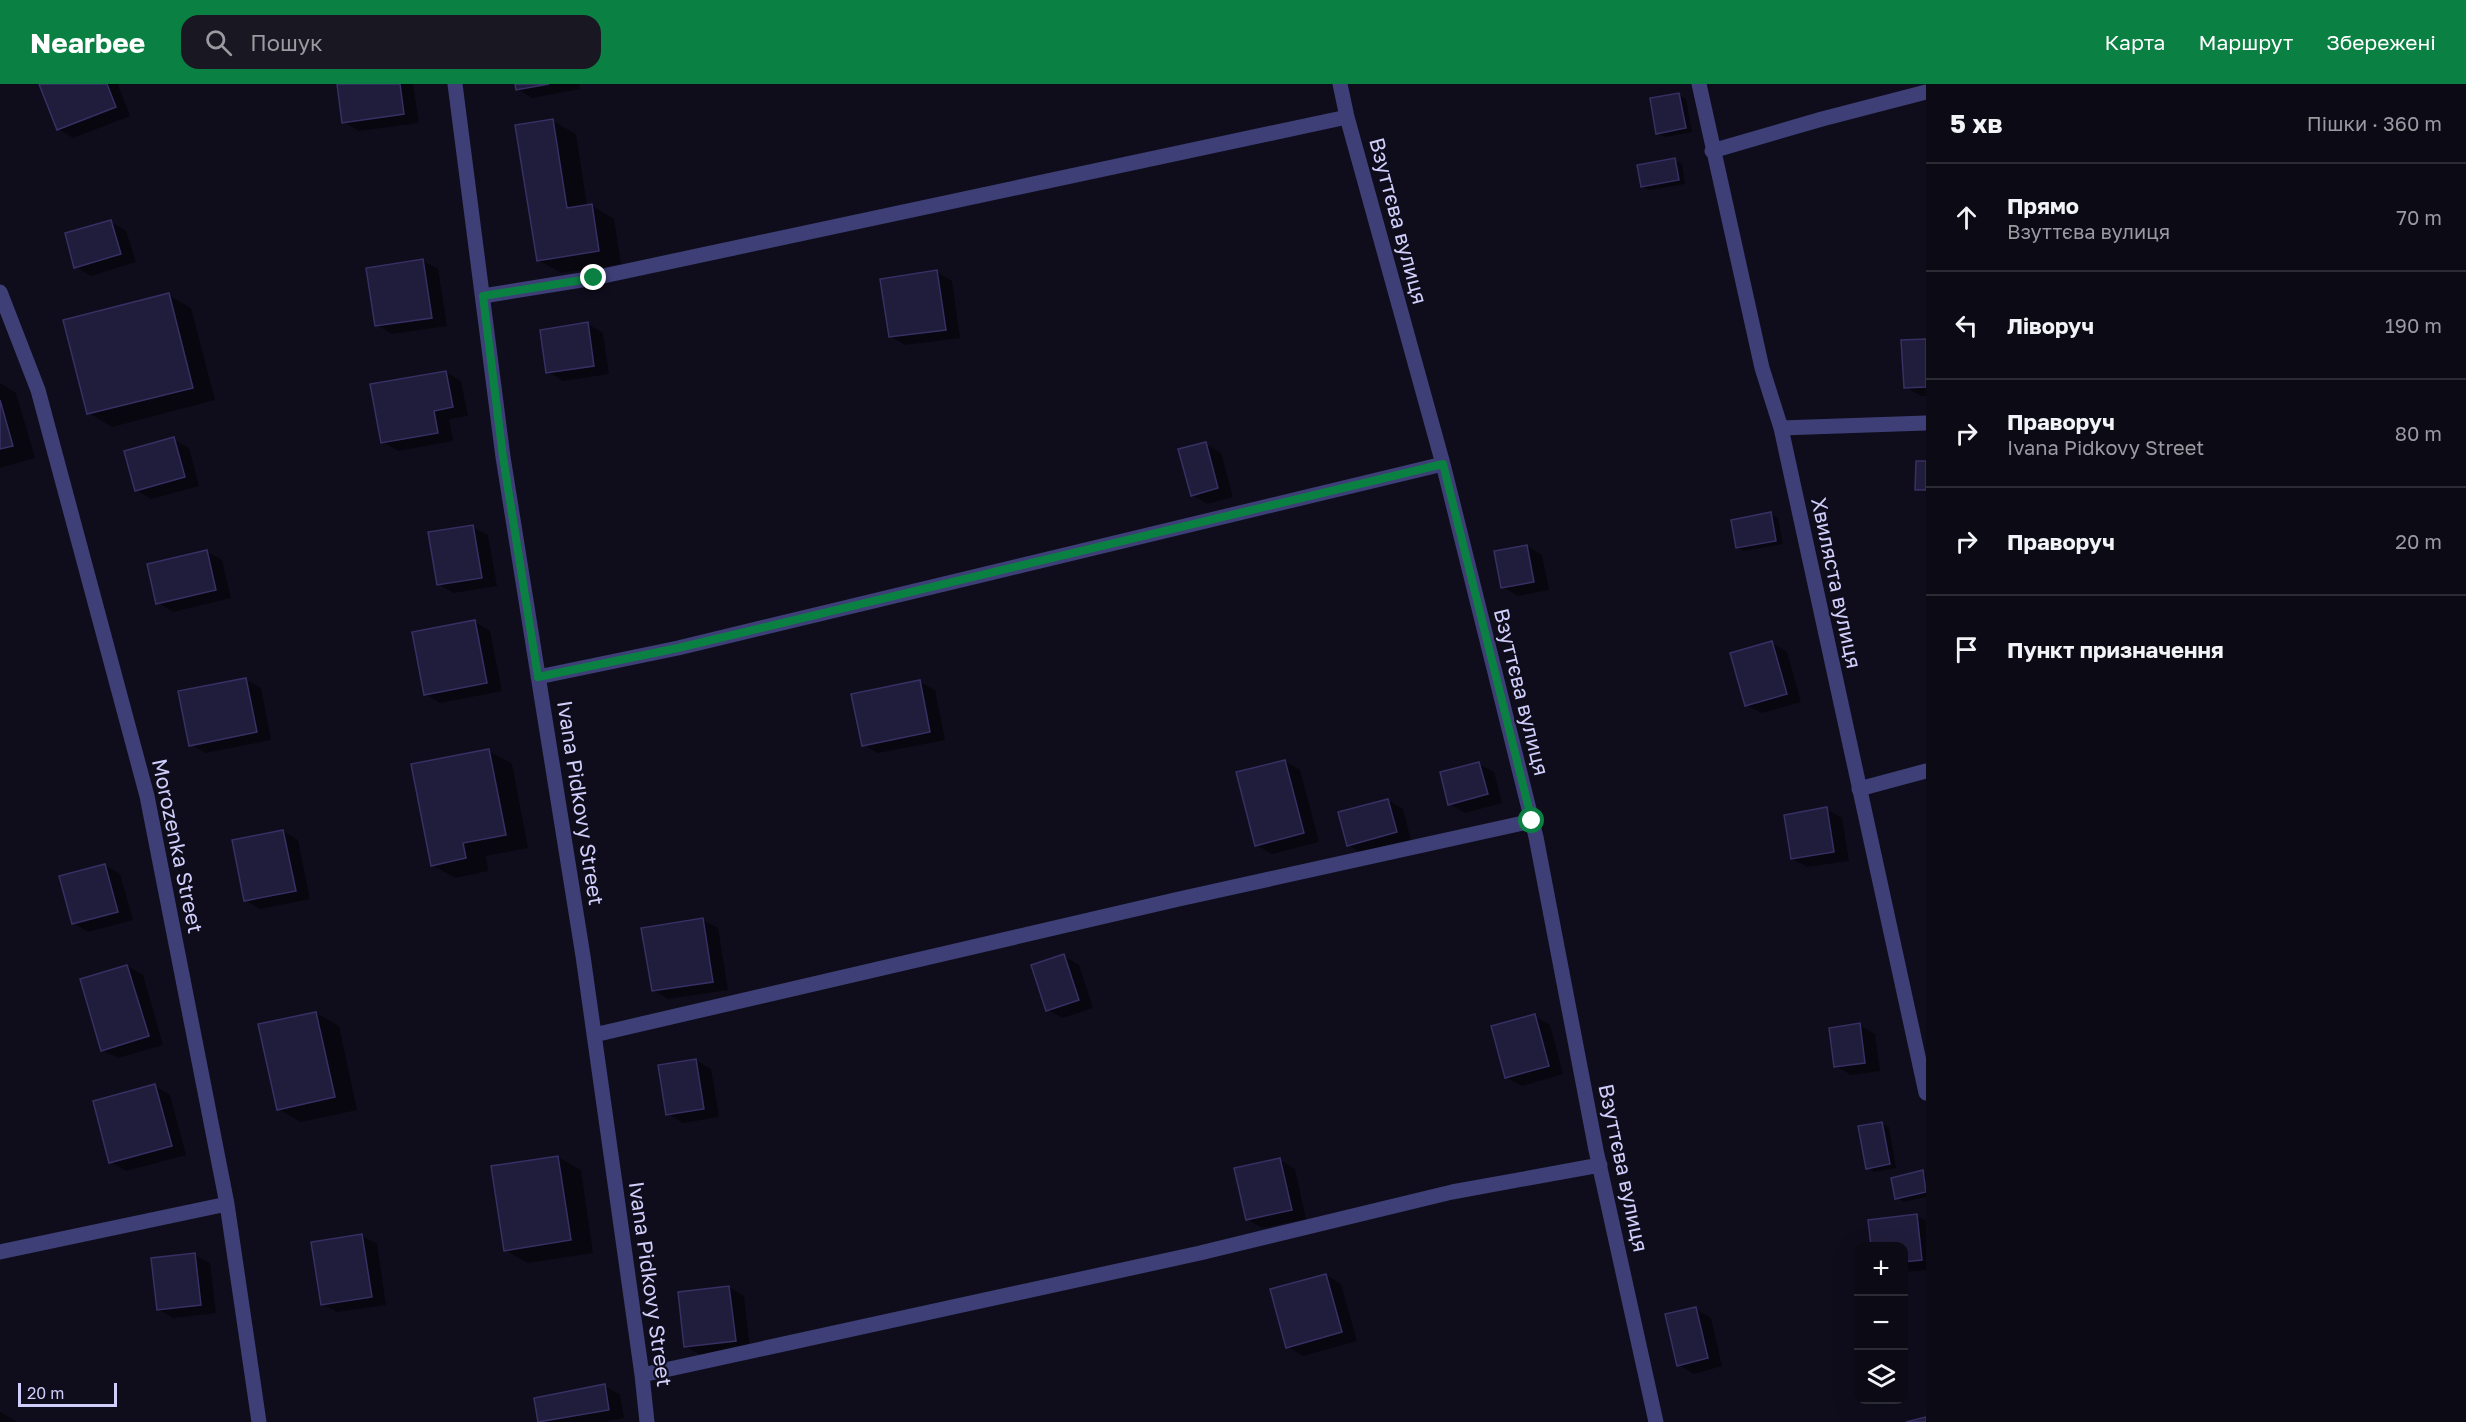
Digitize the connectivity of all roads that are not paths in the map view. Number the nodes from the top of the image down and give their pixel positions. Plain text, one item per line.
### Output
1 (455, 84) edge
2 (1340, 84) edge
3 (1699, 84) edge
4 (1912, 90) edge
5 (1926, 92) edge
6 (1347, 117) junction
7 (1712, 151) junction
8 (0, 292) edge
9 (483, 296) junction
10 (1926, 423) edge
11 (1781, 428) junction
12 (1443, 464) junction
13 (538, 677) junction
14 (1926, 771) edge
15 (1859, 789) junction
16 (1532, 821) junction
17 (1919, 1032) edge
18 (594, 1035) junction
19 (1926, 1093) edge
20 (1600, 1165) junction
21 (227, 1204) junction
22 (0, 1252) edge
23 (642, 1375) junction
24 (260, 1422) edge
25 (647, 1422) edge
26 (1656, 1422) edge

1 - 9 street, Ivana Pidkovy Street
2 - 6 street, Взуттєва вулиця
3 - 7 street, Хвиляста вулиця
4 - 5 street
4 - 7 street
6 - 9 street
6 - 12 street, Взуттєва вулиця
7 - 11 street, Хвиляста вулиця
8 - 21 street, Morozenka Street
9 - 13 street, Ivana Pidkovy Street
10 - 11 street
11 - 15 street, Хвиляста вулиця
12 - 13 street
12 - 16 street, Взуттєва вулиця
13 - 18 street, Ivana Pidkovy Street
14 - 15 street
15 - 17 street, Хвиляста вулиця
16 - 18 street
16 - 20 street, Взуттєва вулиця
17 - 19 street, Хвиляста вулиця
18 - 23 street, Ivana Pidkovy Street
20 - 23 street
20 - 26 street, Взуттєва вулиця
21 - 22 street
21 - 24 street, Morozenka Street
23 - 25 street, Ivana Pidkovy Street

